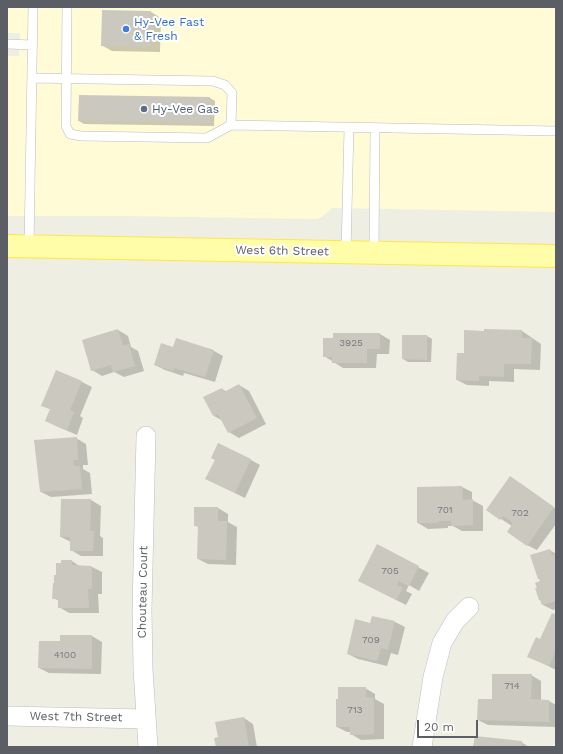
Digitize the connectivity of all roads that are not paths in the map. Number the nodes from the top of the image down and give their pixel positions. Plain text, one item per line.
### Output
1 (33, 7) edge
2 (67, 7) edge
3 (7, 44) edge
4 (33, 45) junction
5 (32, 78) junction
6 (66, 79) junction
7 (231, 126) junction
8 (348, 128) junction
9 (375, 128) junction
10 (556, 131) edge
11 (7, 246) edge
12 (29, 247) junction
13 (346, 252) junction
14 (374, 253) junction
15 (556, 256) edge
16 (146, 436) dead end
17 (469, 607) dead end
18 (7, 716) edge
19 (146, 719) junction
20 (148, 747) edge
21 (422, 747) edge

1 - 4 lane
2 - 6 lane
3 - 4 lane
4 - 5 lane
5 - 6 lane
5 - 12 lane
6 - 7 lane
6 - 7 lane
7 - 8 lane
8 - 9 lane
8 - 13 lane
9 - 10 lane
9 - 14 lane
11 - 12 main road, West 6th Street
12 - 13 main road, West 6th Street
13 - 14 main road, West 6th Street
14 - 15 main road, West 6th Street
16 - 19 street, Chouteau Court
17 - 21 street
18 - 19 street, West 7th Street
19 - 20 street, Chouteau Court

